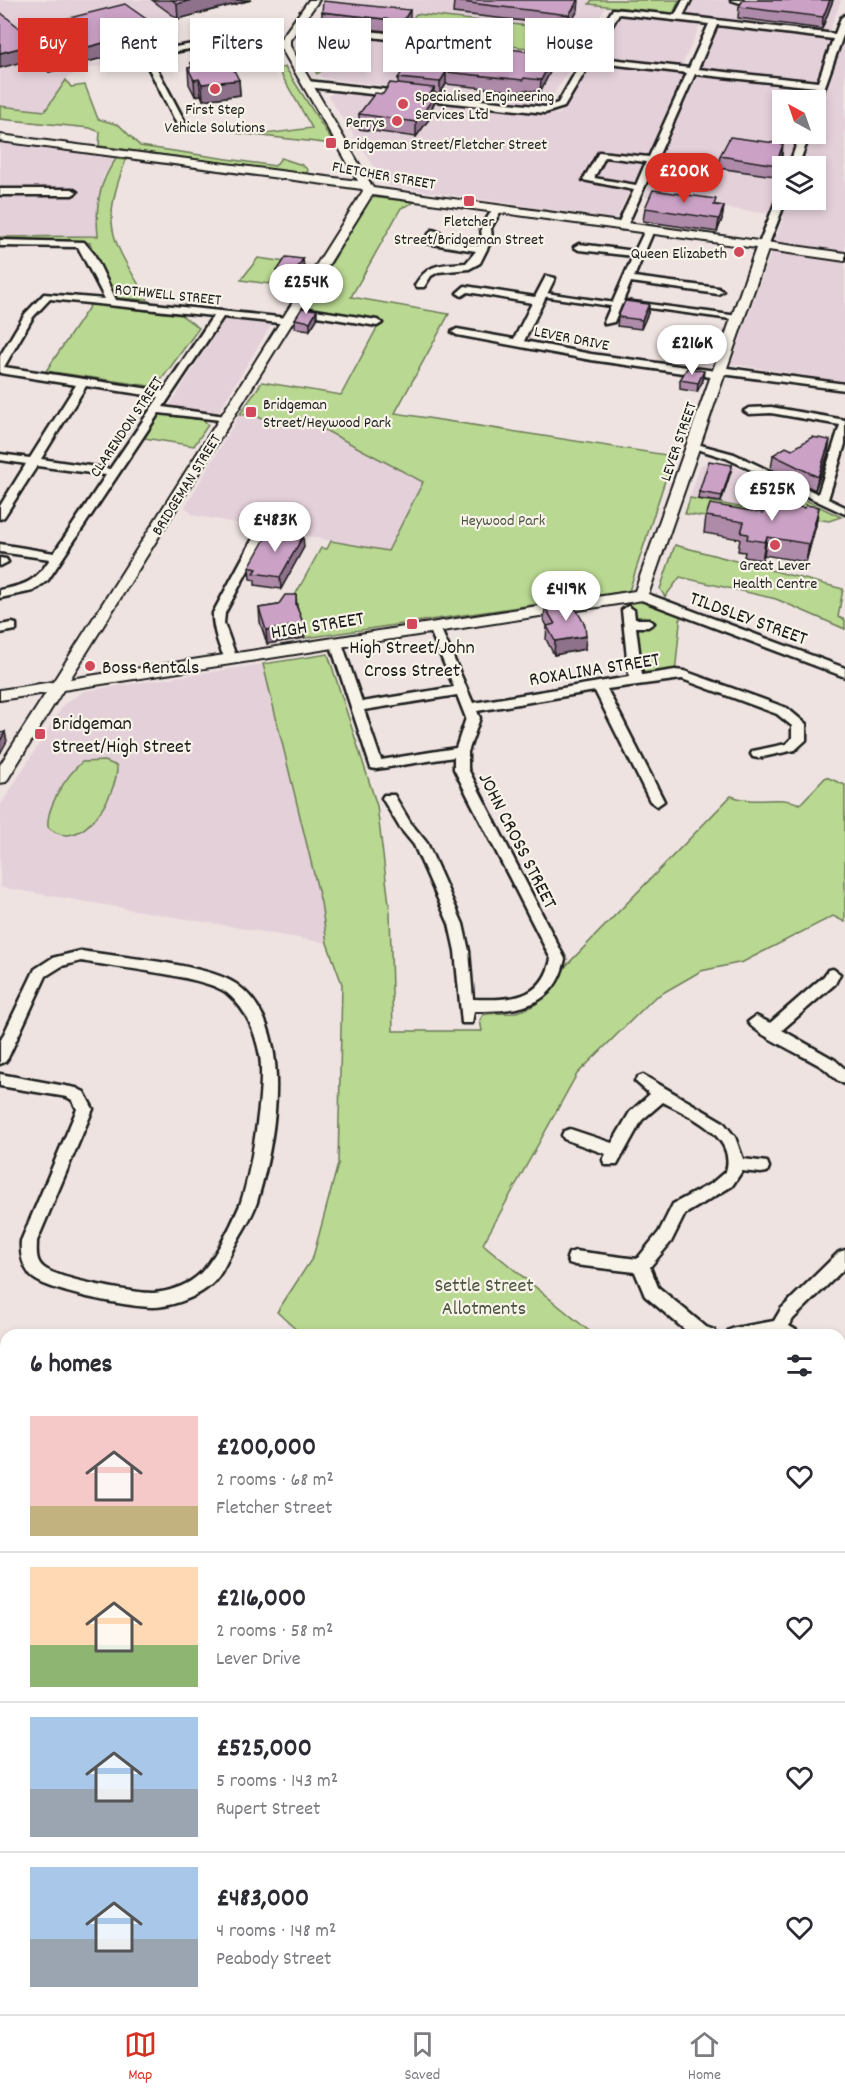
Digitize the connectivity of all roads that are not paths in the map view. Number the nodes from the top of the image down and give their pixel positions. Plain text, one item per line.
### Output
1 (314, 0) edge
2 (687, 0) edge
3 (735, 0) edge
4 (740, 1) edge
5 (612, 18) edge
6 (678, 18) junction
7 (845, 18) edge
8 (714, 22) junction
9 (295, 26) junction
10 (383, 36) edge
11 (837, 37) junction
12 (285, 46) junction
13 (520, 51) edge
14 (525, 52) edge
15 (614, 62) edge
16 (692, 71) junction
17 (581, 72) edge
18 (308, 84) junction
19 (822, 85) junction
20 (820, 90) edge
21 (180, 122) dead end
22 (0, 138) edge
23 (652, 160) junction
24 (369, 188) junction
25 (639, 188) junction
26 (0, 192) edge
27 (72, 192) dead end
28 (497, 209) junction
29 (777, 210) edge
30 (622, 226) junction
31 (649, 230) junction
32 (435, 232) dead end
33 (0, 243) edge
34 (763, 246) junction
35 (579, 247) dead end
36 (482, 249) junction
37 (638, 254) junction
38 (845, 257) edge
39 (550, 278) dead end
40 (628, 279) junction
41 (420, 285) dead end
42 (718, 291) dead end
43 (462, 293) dead end
44 (541, 298) junction
45 (111, 301) junction
46 (617, 303) junction
47 (220, 314) junction
48 (291, 315) junction
49 (738, 318) junction
50 (609, 322) dead end
51 (377, 323) dead end
52 (457, 332) dead end
53 (518, 342) junction
54 (0, 365) edge
55 (0, 370) edge
56 (719, 373) junction
57 (83, 383) junction
58 (845, 387) edge
59 (166, 395) junction
60 (156, 410) junction
61 (749, 411) dead end
62 (225, 419) junction
63 (845, 424) edge
64 (693, 446) junction
65 (0, 457) edge
66 (34, 462) junction
67 (113, 473) junction
68 (822, 500) junction
69 (845, 512) edge
70 (0, 515) edge
71 (261, 535) dead end
72 (0, 548) edge
73 (58, 557) junction
74 (0, 594) edge
75 (640, 595) junction
76 (628, 610) dead end
77 (630, 623) junction
78 (648, 623) dead end
79 (435, 628) junction
80 (336, 643) junction
81 (231, 659) junction
82 (845, 673) edge
83 (636, 680) junction
84 (57, 686) junction
85 (598, 687) junction
86 (461, 690) junction
87 (0, 695) edge
88 (357, 707) junction
89 (469, 708) junction
90 (461, 752) junction
91 (758, 754) dead end
92 (3, 770) edge
93 (389, 798) dead end
94 (657, 801) dead end
95 (833, 974) dead end
96 (756, 1022) dead end
97 (770, 1031) junction
98 (0, 1058) edge
99 (845, 1078) edge
100 (0, 1080) edge
101 (643, 1081) dead end
102 (660, 1095) junction
103 (570, 1135) dead end
104 (735, 1164) junction
105 (761, 1167) dead end
106 (845, 1257) edge
107 (575, 1258) dead end
108 (641, 1266) junction
109 (696, 1329) edge
110 (784, 1329) edge

1 - 9 street
2 - 6 street
3 - 4 street
5 - 6 street
6 - 8 street
7 - 11 street
8 - 11 street
8 - 16 street
9 - 10 street
9 - 12 street
11 - 19 street
12 - 18 street
12 - 21 street
13 - 14 street
15 - 16 street
16 - 19 street
16 - 23 street
17 - 18 street
18 - 24 street
19 - 20 street
22 - 24 street, FLETCHER STREET
23 - 25 street
23 - 25 street
24 - 28 street, FLETCHER STREET
24 - 48 street, BRIDGEMAN STREET
25 - 30 street
26 - 27 street
28 - 30 street, FLETCHER STREET
28 - 36 street
29 - 34 street, LEVER STREET
30 - 31 street, FLETCHER STREET
31 - 34 street, FLETCHER STREET
31 - 37 street
32 - 36 street
33 - 45 street
34 - 38 street, FLETCHER STREET
34 - 49 street, LEVER STREET
35 - 37 street
36 - 41 street
37 - 40 street
39 - 44 street
40 - 42 street
40 - 46 street
43 - 44 street
44 - 46 street
44 - 53 street
45 - 47 street, ROTHWELL STREET
45 - 54 street, ROTHWELL STREET
46 - 49 street
46 - 50 street
47 - 48 street, ROTHWELL STREET
47 - 59 street, CLARENDON STREET
48 - 51 street, ROTHWELL STREET
48 - 62 street, BRIDGEMAN STREET
49 - 56 street, LEVER STREET
52 - 53 street, LEVER DRIVE
53 - 56 street, LEVER DRIVE
55 - 57 street
56 - 58 street, LEVER DRIVE
56 - 64 street, LEVER STREET
57 - 59 street
57 - 66 street
59 - 60 street, CLARENDON STREET
60 - 62 street
60 - 67 street, CLARENDON STREET
61 - 63 street
62 - 84 street, BRIDGEMAN STREET
63 - 68 street
64 - 68 street
64 - 75 street, LEVER STREET
65 - 66 street
66 - 67 street
66 - 70 street
67 - 73 street, CLARENDON STREET
68 - 69 street
71 - 81 street
72 - 73 street
73 - 74 street, CLARENDON STREET
75 - 79 street, HIGH STREET
75 - 82 street, TILDSLEY STREET
76 - 77 street
77 - 78 street
77 - 83 street
79 - 80 street, HIGH STREET
79 - 86 street
80 - 81 street, HIGH STREET
80 - 88 street
81 - 84 street, HIGH STREET
83 - 85 street, ROXALINA STREET
83 - 91 street, ROXALINA STREET
84 - 87 street, HIGH STREET
84 - 92 street, BRIDGEMAN STREET
85 - 89 street, ROXALINA STREET
85 - 94 street
86 - 88 street
86 - 89 street
88 - 90 street
89 - 90 street
90 - 93 street, JOHN CROSS STREET
95 - 97 street
96 - 97 street
97 - 99 street
98 - 100 street
101 - 102 street
102 - 103 street
102 - 104 street
104 - 105 street
104 - 108 street
106 - 110 street
107 - 108 street
108 - 109 street

